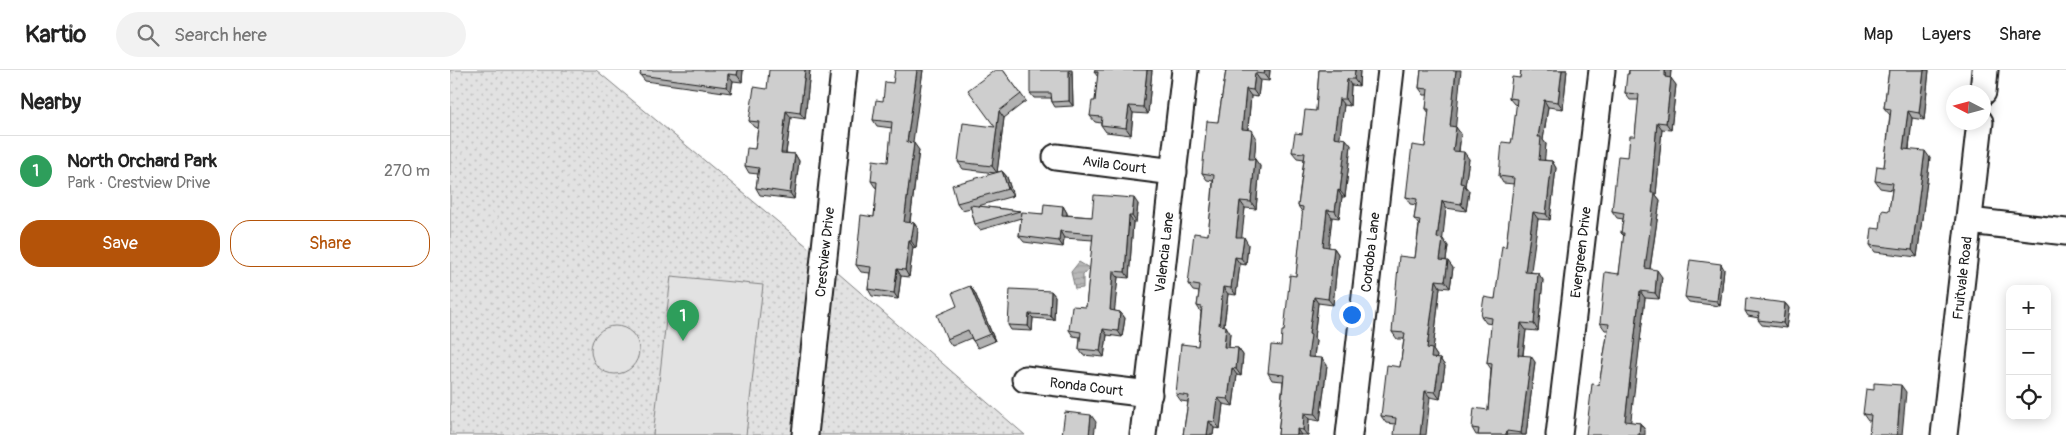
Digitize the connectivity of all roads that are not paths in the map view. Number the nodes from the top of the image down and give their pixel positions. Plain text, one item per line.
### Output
1 (844, 70) edge
2 (1185, 70) edge
3 (1391, 70) edge
4 (1602, 70) edge
5 (1985, 70) edge
6 (1984, 85) edge
7 (1979, 130) edge
8 (1056, 158) dead end
9 (1174, 172) junction
10 (1969, 221) junction
11 (2066, 232) edge
12 (1025, 379) dead end
13 (1149, 394) junction
14 (805, 435) edge
15 (1144, 435) edge
16 (1349, 435) edge
17 (1559, 435) edge
18 (1944, 435) edge

1 - 14 street, Crestview Drive
2 - 9 street, Valencia Lane
3 - 16 street, Cordoba Lane
4 - 17 street, Evergreen Drive
5 - 6 street
7 - 10 street, Fruitvale Road
8 - 9 street, Avila Court
9 - 13 street, Valencia Lane
10 - 11 street
10 - 18 street, Fruitvale Road
12 - 13 street, Ronda Court
13 - 15 street, Valencia Lane

